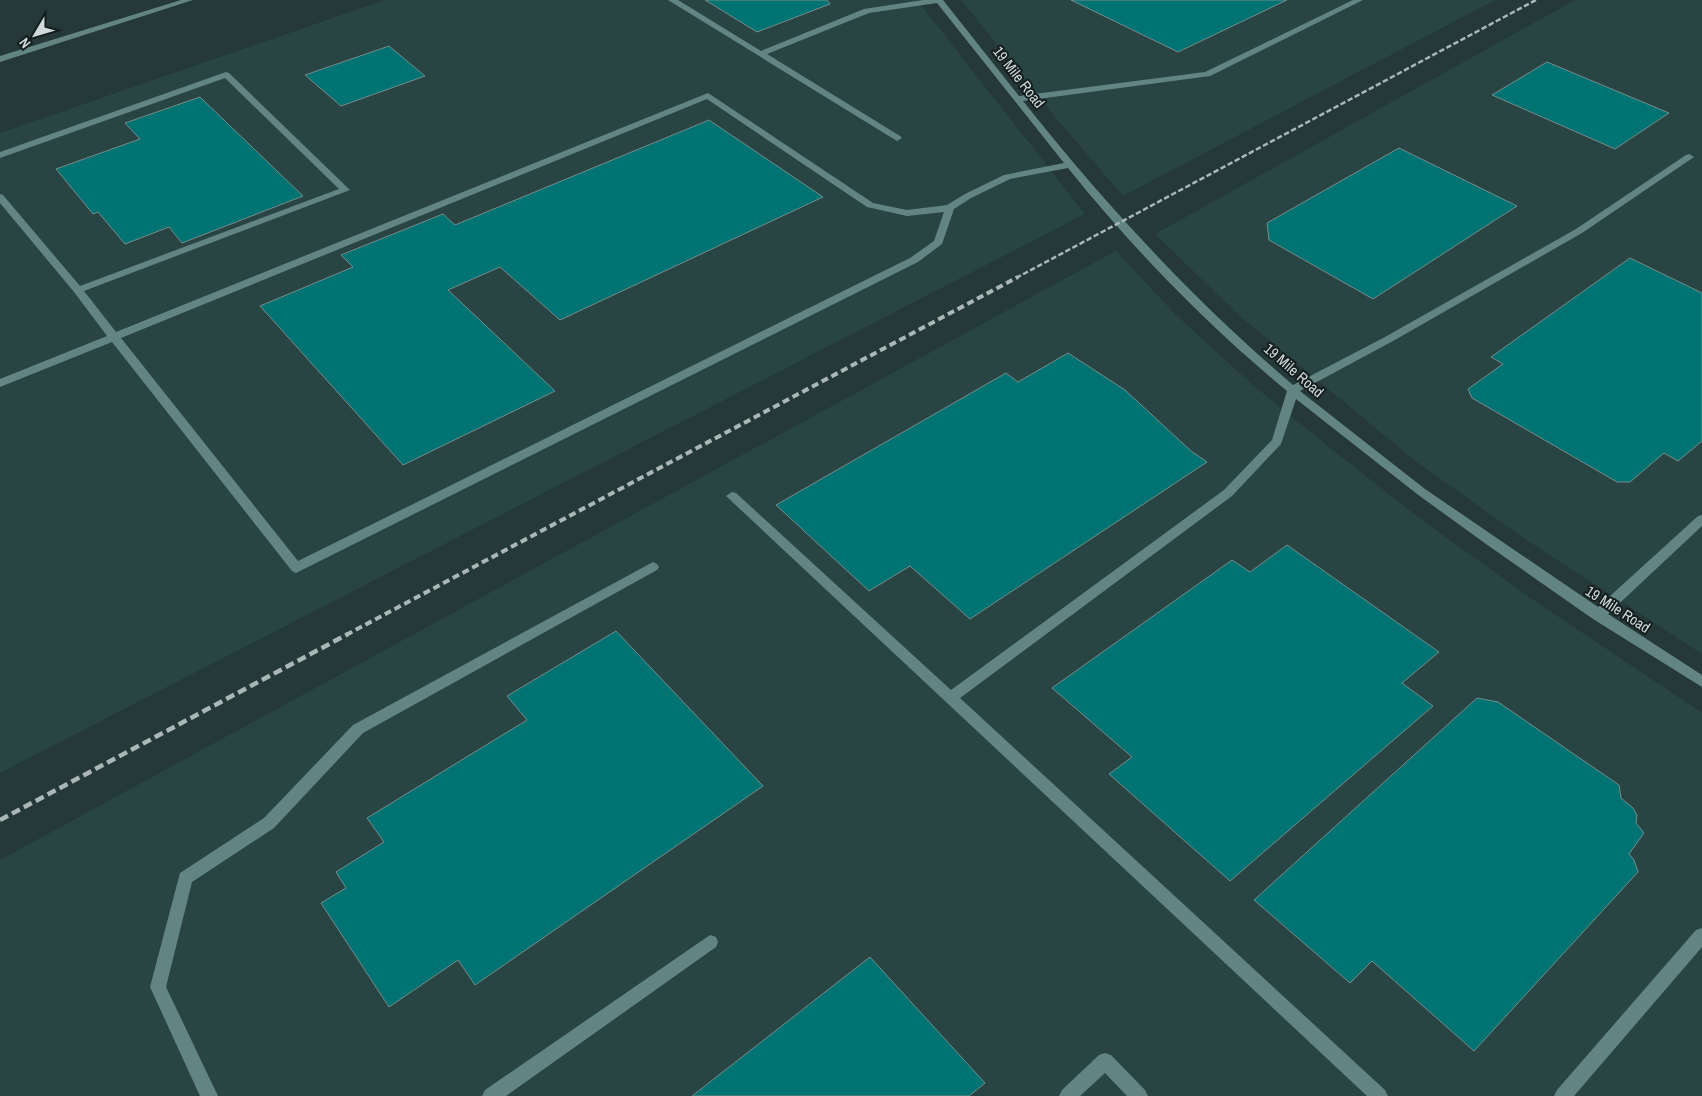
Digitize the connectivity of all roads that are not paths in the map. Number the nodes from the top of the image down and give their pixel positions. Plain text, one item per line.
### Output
1 (189, 0) edge
2 (672, 0) edge
3 (939, 0) edge
4 (1359, 0) edge
5 (760, 54) junction
6 (0, 59) edge
7 (1018, 99) junction
8 (897, 138) dead end
9 (0, 155) edge
10 (1689, 157) dead end
11 (1070, 165) junction
12 (0, 197) edge
13 (950, 208) junction
14 (78, 290) junction
15 (114, 337) junction
16 (0, 383) edge
17 (1294, 390) junction
18 (732, 496) dead end
19 (1702, 519) edge
20 (653, 567) dead end
21 (1598, 615) junction
22 (1702, 682) edge
23 (950, 698) junction
24 (1702, 935) edge
25 (710, 942) dead end
26 (209, 1096) edge
27 (491, 1096) edge
28 (1068, 1096) edge
29 (1138, 1096) edge
30 (1380, 1096) edge
31 (1563, 1096) edge

1 - 6 street
2 - 5 street
3 - 5 street
3 - 7 street, 19 Mile Road
4 - 7 street
5 - 8 street
7 - 11 street, 19 Mile Road
9 - 14 street
10 - 17 street
11 - 13 street
11 - 17 street, 19 Mile Road
12 - 14 street
13 - 15 street
13 - 15 street
14 - 15 street
15 - 16 street
17 - 21 street, 19 Mile Road
17 - 23 street
18 - 23 street
19 - 21 street
20 - 26 street
21 - 22 street, 19 Mile Road
23 - 30 street
24 - 31 street
25 - 27 street
28 - 29 street

